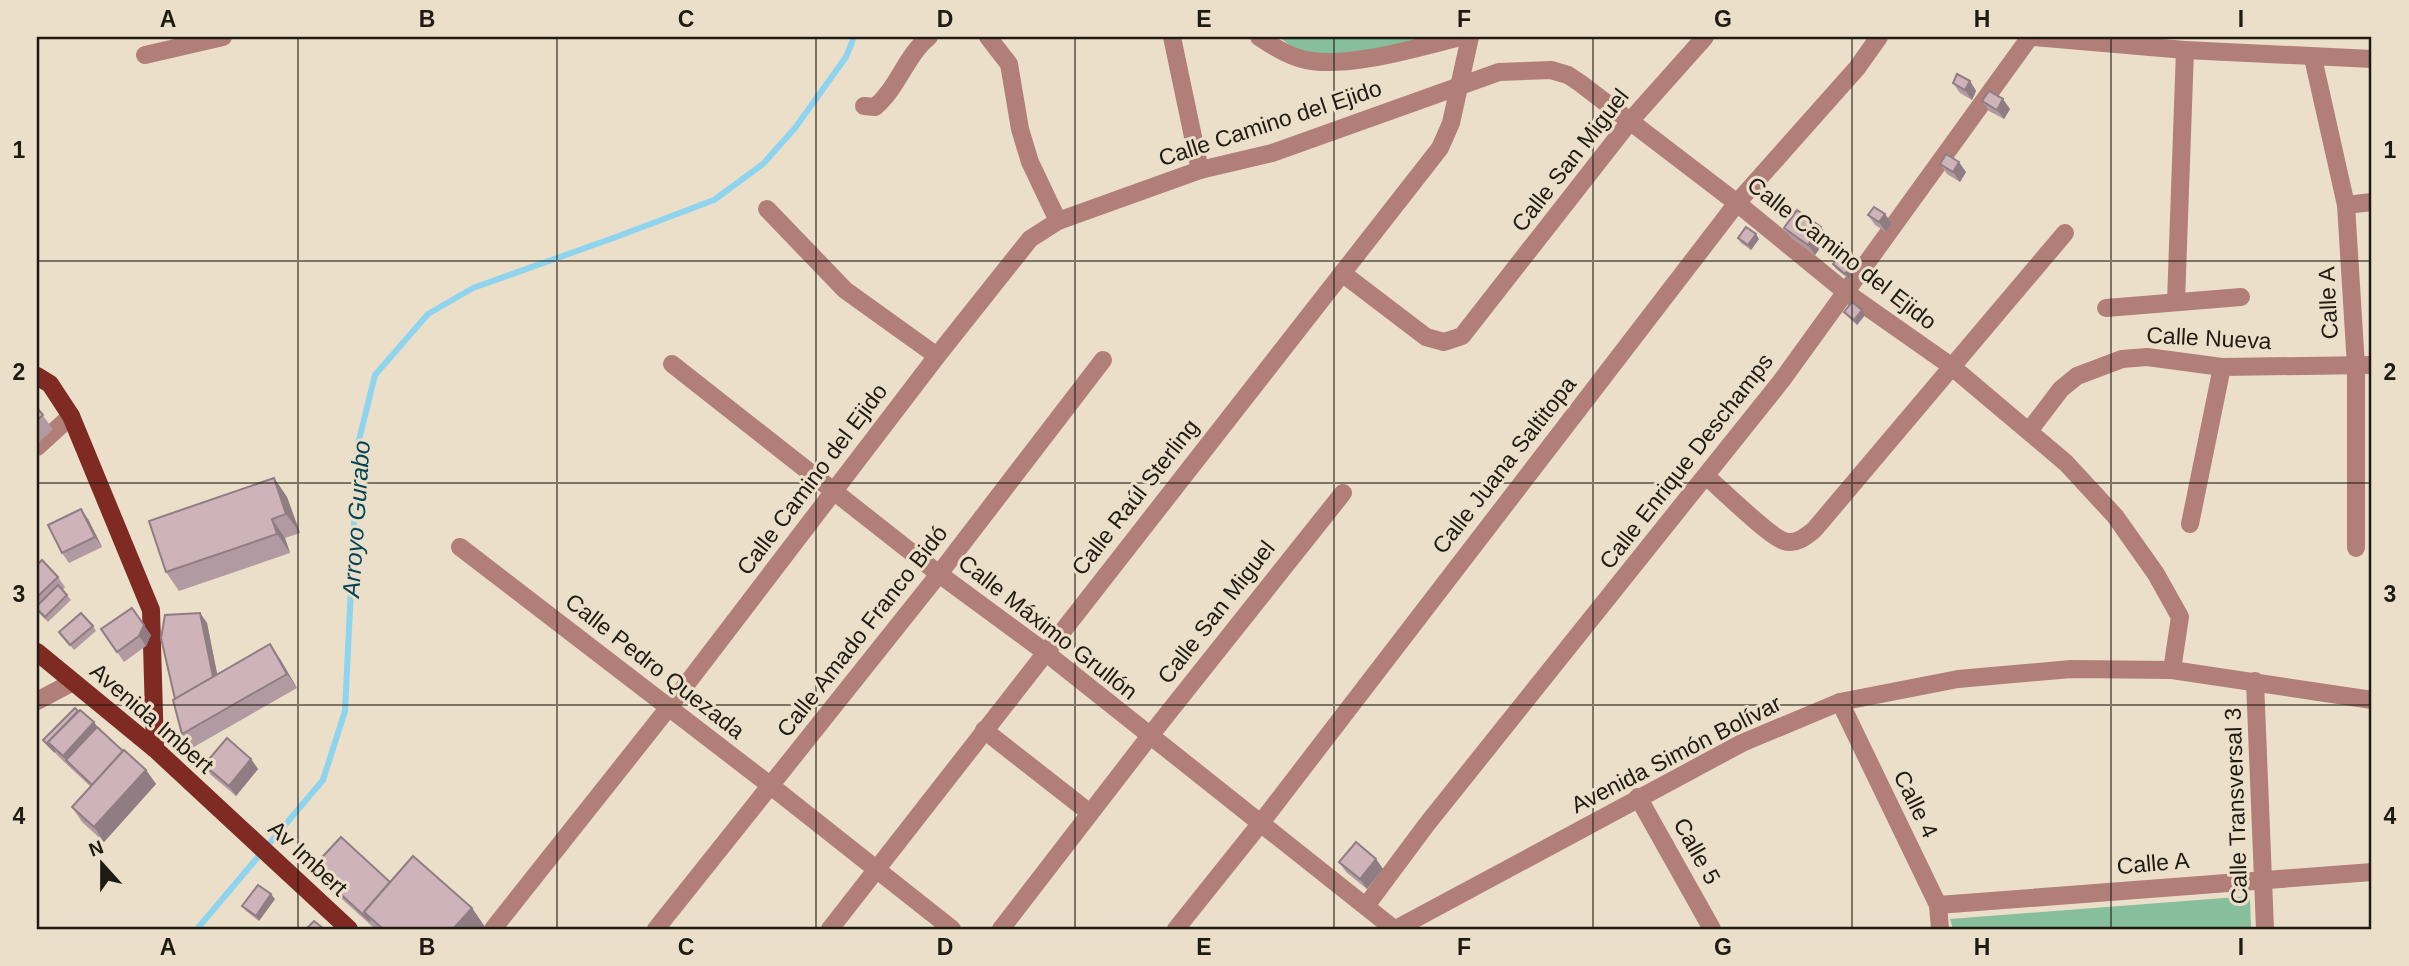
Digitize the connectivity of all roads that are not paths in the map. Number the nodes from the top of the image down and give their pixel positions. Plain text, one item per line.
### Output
1 (223, 37) edge
2 (929, 37) edge
3 (988, 37) edge
4 (1172, 37) edge
5 (1259, 37) edge
6 (1461, 37) edge
7 (1470, 37) edge
8 (1705, 37) edge
9 (1879, 37) edge
10 (2032, 37) edge
11 (2185, 50) junction
12 (145, 55) dead end
13 (2313, 58) junction
14 (2372, 60) edge
15 (1459, 85) junction
16 (864, 106) dead end
17 (1631, 120) junction
18 (1200, 170) junction
19 (2372, 202) edge
20 (1737, 203) junction
21 (2346, 205) junction
22 (767, 209) dead end
23 (1058, 220) junction
24 (2065, 233) dead end
25 (1342, 272) junction
26 (1847, 293) junction
27 (2241, 297) dead end
28 (2176, 302) junction
29 (2106, 308) dead end
30 (937, 356) junction
31 (1103, 360) dead end
32 (672, 364) dead end
33 (2364, 365) edge
34 (1951, 366) junction
35 (2222, 367) junction
36 (37, 376) edge
37 (71, 416) junction
38 (2029, 431) junction
39 (37, 447) edge
40 (1706, 477) junction
41 (835, 491) junction
42 (1343, 493) dead end
43 (2190, 524) dead end
44 (460, 547) dead end
45 (2356, 548) dead end
46 (939, 574) junction
47 (37, 652) edge
48 (1045, 652) junction
49 (2172, 670) junction
50 (2255, 681) junction
51 (73, 682) junction
52 (2372, 700) edge
53 (37, 701) edge
54 (1840, 702) junction
55 (669, 707) junction
56 (984, 730) junction
57 (1149, 737) junction
58 (155, 749) junction
59 (771, 786) junction
60 (1638, 797) junction
61 (1090, 813) junction
62 (234, 823) joint
63 (1260, 824) junction
64 (877, 870) junction
65 (2372, 872) edge
66 (2262, 879) junction
67 (1938, 905) junction
68 (1366, 906) junction
69 (349, 929) edge
70 (493, 929) edge
71 (656, 929) edge
72 (830, 929) edge
73 (952, 929) edge
74 (1001, 929) edge
75 (1176, 929) edge
76 (1395, 929) edge
77 (1712, 929) edge
78 (1940, 929) edge
79 (2265, 929) edge

1 - 12 street
2 - 16 street
3 - 23 street
4 - 18 street
5 - 6 street
7 - 15 street, Calle Raúl Sterling
8 - 17 street, Calle San Miguel
9 - 20 street, Calle Juana Saltitopa
10 - 11 street
10 - 26 street, Calle Enrique Deschamps
11 - 13 street
11 - 28 street
13 - 14 street
13 - 21 street, Calle A
15 - 17 street, Calle Camino del Ejido
15 - 18 street, Calle Camino del Ejido
15 - 25 street, Calle Raúl Sterling
17 - 20 street, Calle Camino del Ejido
17 - 25 street, Calle San Miguel
18 - 23 street, Calle Camino del Ejido
19 - 21 street
20 - 26 street, Calle Camino del Ejido
20 - 63 street, Calle Juana Saltitopa
21 - 33 street, Calle A
22 - 30 street
23 - 30 street, Calle Camino del Ejido
24 - 34 street
25 - 48 street, Calle Raúl Sterling
26 - 34 street, Calle Camino del Ejido
26 - 40 street, Calle Enrique Deschamps
27 - 28 street
28 - 29 street
30 - 41 street, Calle Camino del Ejido
31 - 46 street, Calle Amado Franco Bidó
32 - 41 street, Calle Máximo Grullón
33 - 35 street, Calle Nueva
33 - 45 street, Calle A
34 - 38 street, Calle Camino del Ejido
34 - 40 street
35 - 38 street, Calle Nueva
35 - 43 street
36 - 37 main road
37 - 39 street
37 - 58 main road
38 - 49 street, Calle Camino del Ejido
40 - 68 street, Calle Enrique Deschamps
41 - 46 street, Calle Máximo Grullón
41 - 55 street, Calle Camino del Ejido
42 - 57 street, Calle San Miguel
44 - 55 street, Calle Pedro Quezada
46 - 48 street, Calle Máximo Grullón
46 - 59 street, Calle Amado Franco Bidó
47 - 51 main road, Avenida Imbert
48 - 56 street, Calle Raúl Sterling
48 - 57 street, Calle Máximo Grullón
49 - 50 street, Avenida Simón Bolívar
49 - 54 street, Avenida Simón Bolívar
50 - 52 street, Avenida Simón Bolívar
50 - 66 street, Calle Transversal 3
51 - 53 street
51 - 58 main road, Avenida Imbert
54 - 60 street, Avenida Simón Bolívar
54 - 67 street, Calle 4
55 - 59 street, Calle Pedro Quezada
55 - 70 street, Calle Camino del Ejido
56 - 61 street
56 - 64 street, Calle Raúl Sterling
57 - 61 street, Calle San Miguel
57 - 63 street, Calle Máximo Grullón
58 - 62 main road, Avenida Imbert
59 - 64 street, Calle Pedro Quezada
59 - 71 street, Calle Amado Franco Bidó
60 - 76 street, Avenida Simón Bolívar
60 - 77 street, Calle 5
61 - 74 street, Calle San Miguel
62 - 69 main road, Av Imbert
63 - 68 street, Calle Máximo Grullón
63 - 75 street, Calle Juana Saltitopa
64 - 72 street, Calle Raúl Sterling
64 - 73 street, Calle Pedro Quezada
65 - 66 street, Calle A
66 - 67 street, Calle A
66 - 79 street, Calle Transversal 3
67 - 78 street, Calle 4
68 - 76 street, Calle Máximo Grullón

